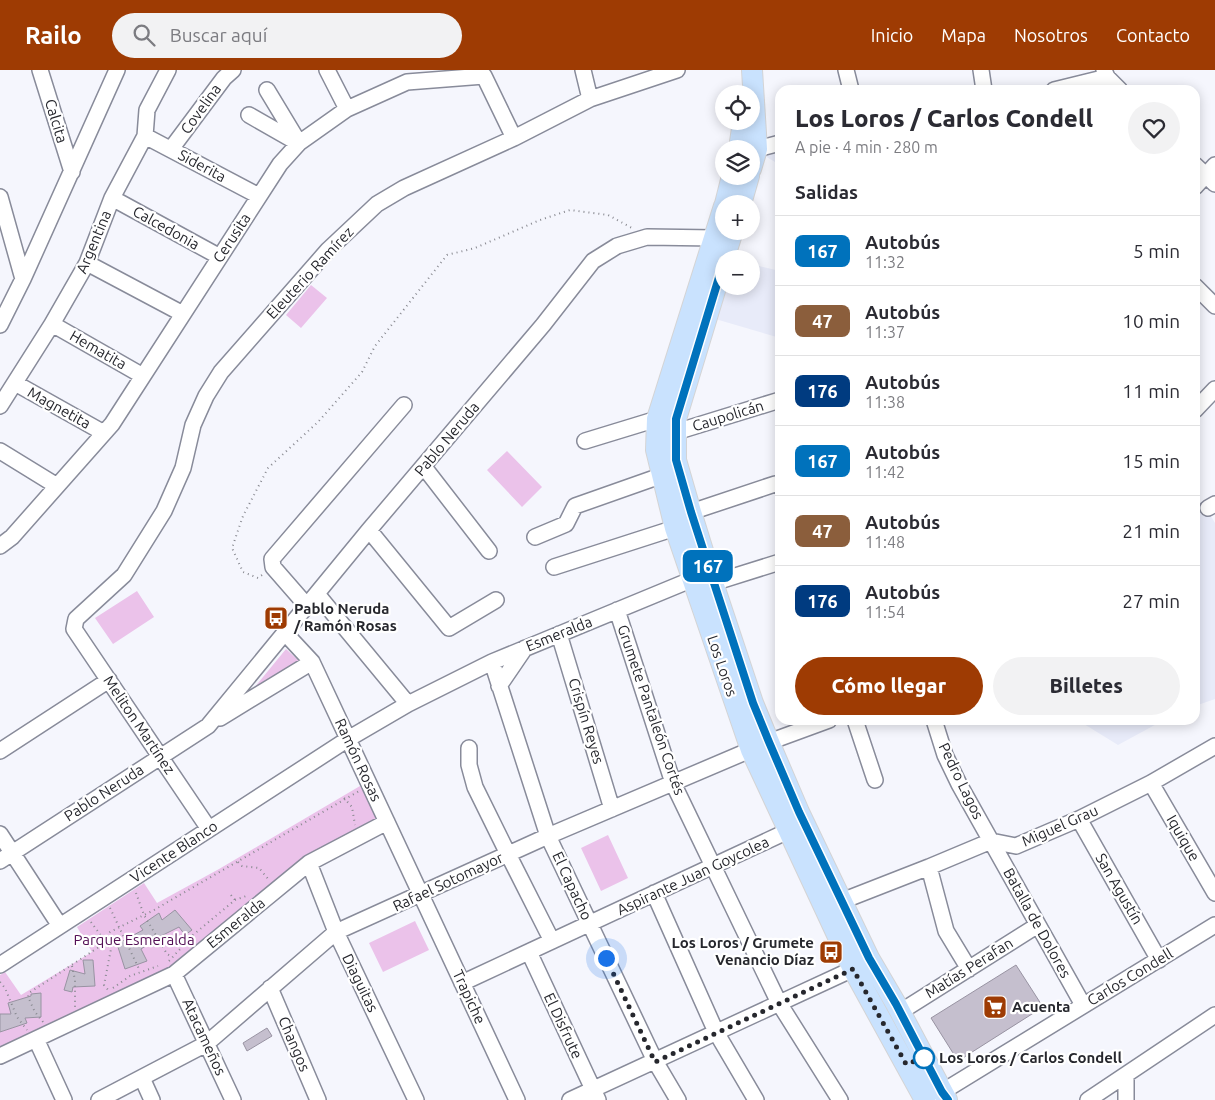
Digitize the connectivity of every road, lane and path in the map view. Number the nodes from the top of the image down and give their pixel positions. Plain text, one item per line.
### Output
1 (40, 70) edge
2 (117, 70) edge
3 (168, 70) edge
4 (234, 70) edge
5 (327, 70) edge
6 (583, 70) edge
7 (740, 70) edge
8 (752, 70) edge
9 (846, 70) edge
10 (981, 70) edge
11 (668, 71) edge
12 (1106, 74) edge
13 (405, 76) edge
14 (741, 85) edge
15 (849, 85) edge
16 (983, 85) edge
17 (1070, 85) edge
18 (1116, 85) edge
19 (267, 90) dead end
20 (590, 100) junction
21 (346, 109) junction
22 (249, 116) dead end
23 (145, 136) junction
24 (514, 138) junction
25 (749, 140) edge
26 (298, 143) junction
27 (775, 145) edge
28 (760, 147) edge
29 (171, 150) junction
30 (1200, 167) edge
31 (72, 172) junction
32 (1212, 175) edge
33 (1200, 183) edge
34 (259, 196) junction
35 (0, 197) edge
36 (112, 198) junction
37 (647, 237) junction
38 (725, 246) edge
39 (220, 257) junction
40 (87, 263) junction
41 (24, 279) junction
42 (6, 303) edge
43 (183, 314) junction
44 (52, 324) junction
45 (0, 325) edge
46 (143, 376) junction
47 (15, 383) junction
48 (1215, 389) edge
49 (775, 402) edge
50 (404, 405) dead end
51 (1200, 405) edge
52 (0, 406) edge
53 (657, 419) junction
54 (676, 432) junction
55 (104, 433) junction
56 (585, 440) dead end
57 (0, 451) edge
58 (424, 467) junction
59 (662, 475) junction
60 (775, 484) edge
61 (57, 486) junction
62 (691, 512) junction
63 (675, 528) junction
64 (369, 530) junction
65 (535, 537) dead end
66 (4, 538) edge
67 (489, 551) dead end
68 (775, 564) edge
69 (273, 567) junction
70 (554, 567) dead end
71 (692, 579) junction
72 (714, 583) junction
73 (317, 594) junction
74 (496, 600) dead end
75 (307, 606) junction
76 (617, 610) junction
77 (76, 619) joint
78 (285, 633) junction
79 (559, 634) junction
80 (526, 648) junction
81 (312, 662) junction
82 (492, 662) junction
83 (108, 680) junction
84 (500, 686) junction
85 (408, 704) junction
86 (816, 725) edge
87 (857, 725) edge
88 (936, 725) edge
89 (208, 726) junction
90 (348, 739) junction
91 (760, 746) junction
92 (1215, 746) edge
93 (469, 748) dead end
94 (0, 751) edge
95 (160, 757) junction
96 (875, 780) dead end
97 (673, 783) junction
98 (1151, 783) junction
99 (370, 785) junction
100 (344, 798) junction
101 (612, 809) junction
102 (1079, 819) junction
103 (387, 822) junction
104 (209, 829) junction
105 (355, 829) dead end
106 (788, 832) junction
107 (0, 834) edge
108 (548, 836) junction
109 (991, 840) junction
110 (508, 854) junction
111 (6, 857) edge
112 (238, 861) junction
113 (309, 863) junction
114 (713, 866) junction
115 (929, 867) junction
116 (275, 875) dead end
117 (131, 880) junction
118 (269, 880) junction
119 (262, 884) dead end
120 (654, 893) junction
121 (1215, 893) edge
122 (250, 894) dead end
123 (421, 894) junction
124 (231, 895) dead end
125 (104, 897) junction
126 (235, 900) junction
127 (842, 902) junction
128 (82, 912) junction
129 (144, 915) junction
130 (589, 924) junction
131 (1038, 925) junction
132 (1215, 925) edge
133 (60, 926) junction
134 (120, 927) junction
135 (336, 932) junction
136 (105, 939) junction
137 (552, 941) junction
138 (528, 952) junction
139 (172, 957) junction
140 (1159, 960) junction
141 (0, 965) edge
142 (72, 966) junction
143 (853, 969) junction
144 (969, 969) junction
145 (141, 972) junction
146 (174, 974) junction
147 (0, 982) edge
148 (462, 984) junction
149 (151, 985) junction
150 (270, 988) junction
151 (109, 991) junction
152 (103, 996) dead end
153 (779, 1003) junction
154 (1083, 1005) junction
155 (82, 1009) dead end
156 (75, 1010) junction
157 (70, 1011) dead end
158 (900, 1012) junction
159 (1215, 1015) edge
160 (50, 1019) dead end
161 (716, 1032) junction
162 (21, 1034) dead end
163 (36, 1039) junction
164 (206, 1044) junction
165 (0, 1056) edge
166 (655, 1062) junction
167 (1126, 1075) junction
168 (142, 1078) junction
169 (595, 1095) edge
170 (932, 1098) edge
171 (64, 1100) edge
172 (99, 1100) edge
173 (152, 1100) edge
174 (233, 1100) edge
175 (318, 1100) edge
176 (416, 1100) edge
177 (517, 1100) edge
178 (570, 1100) edge
179 (678, 1100) edge
180 (756, 1100) edge
181 (840, 1100) edge
182 (1088, 1100) edge
183 (1126, 1100) edge

1 - 31 street, Calcita
2 - 31 street
3 - 23 street, Argentina
4 - 29 street, Covelina
5 - 21 street
6 - 20 street
7 - 14 main road
8 - 25 main road
9 - 15 street
10 - 16 street
11 - 20 street, Eleuterio Ramírez
12 - 17 street
12 - 18 street
13 - 21 street, Cerusita
13 - 24 street, Cerusita
19 - 26 street
20 - 24 street, Eleuterio Ramírez
21 - 26 street, Cerusita
22 - 26 street
23 - 29 street, Siderita
23 - 36 street, Argentina
24 - 77 street, Eleuterio Ramírez
26 - 34 street, Cerusita
27 - 28 street
29 - 34 street, Siderita
30 - 32 street
31 - 41 street
32 - 33 street
34 - 39 street, Cerusita
35 - 41 street
36 - 39 street, Calcedonia
36 - 40 street, Argentina
37 - 38 street, Pablo Neruda
37 - 58 street, Pablo Neruda
37 - 69 path
38 - 53 main road, Los Loros
38 - 54 main road, Los Loros
39 - 43 street, Cerusita
40 - 43 street
40 - 44 street, Argentina
41 - 42 street
42 - 45 street
43 - 46 street, Cerusita
44 - 46 street, Hematita
44 - 47 street, Argentina
46 - 55 street, Cerusita
47 - 52 street, Argentina
47 - 55 street, Magnetita
48 - 51 street
49 - 54 street, Caupolicán
50 - 69 street
53 - 56 street
53 - 59 main road, Los Loros
54 - 62 main road, Los Loros
55 - 61 street, Cerusita
57 - 61 street
58 - 64 street, Pablo Neruda
58 - 67 street
59 - 63 main road, Los Loros
59 - 65 street
60 - 62 street
61 - 66 street, Cerusita
62 - 72 main road, Los Loros
63 - 70 street
63 - 71 main road, Los Loros
64 - 73 street, Pablo Neruda
64 - 74 street
68 - 72 street
69 - 75 street
71 - 72 street
71 - 76 street, Esmeralda
71 - 91 main road, Los Loros
72 - 91 main road, Los Loros
73 - 75 street, Pablo Neruda
73 - 85 street
75 - 78 street, Pablo Neruda
76 - 79 street, Esmeralda
76 - 97 street, Grumete Pantaleón Cortés
77 - 83 street, Meliton Martínez
78 - 81 street, Ramón Rosas
78 - 89 street, Pablo Neruda
79 - 80 street, Esmeralda
79 - 101 street, Crispín Reyes
80 - 82 street, Esmeralda
80 - 84 street
81 - 89 street, Pablo Neruda
81 - 90 street, Ramón Rosas
82 - 84 street, El Capacho
82 - 85 street, Esmeralda
83 - 94 street
83 - 95 street, Meliton Martínez
84 - 108 street, El Capacho
85 - 90 street, Esmeralda
86 - 91 street, Rafael Sotomayor
87 - 96 street
88 - 109 street, Pedro Lagos
89 - 95 street, Pablo Neruda
90 - 99 street, Ramón Rosas
90 - 104 street, Vicente Blanco
91 - 97 street, Rafael Sotomayor
91 - 106 main road, Los Loros
91 - 127 main road, Los Loros
92 - 98 street, Miguel Grau
93 - 110 street
95 - 104 street, Meliton Martínez
95 - 111 street, Pablo Neruda
97 - 101 street, Rafael Sotomayor
97 - 114 street, Grumete Pantaleón Cortés
98 - 102 street, Miguel Grau
98 - 121 street, Iquique
99 - 100 path
99 - 103 street, Ramón Rosas
100 - 105 path
100 - 112 path
101 - 108 street, Rafael Sotomayor
102 - 109 street, Miguel Grau
102 - 140 street, San Agustín
103 - 113 street, Esmeralda
103 - 123 street, Ramón Rosas
104 - 117 street, Vicente Blanco
106 - 114 street, Aspirante Juan Goycolea
106 - 143 main road, Los Loros
107 - 111 street
108 - 110 street, Rafael Sotomayor
108 - 130 street, El Capacho
109 - 115 street
109 - 131 street, Batalla de Dolores
110 - 123 street, Rafael Sotomayor
110 - 137 street
111 - 133 street
112 - 118 path
112 - 129 path
113 - 135 street, Diaguitas
113 - 146 street, Esmeralda
114 - 120 street, Aspirante Juan Goycolea
114 - 153 street, Grumete Pantaleón Cortés
115 - 127 street
115 - 144 street
116 - 118 path
117 - 125 street, Vicente Blanco
117 - 129 path
118 - 119 path
120 - 130 street, Aspirante Juan Goycolea
120 - 161 street
122 - 126 path
123 - 135 street, Rafael Sotomayor
123 - 148 street, Trapiche
124 - 126 path
125 - 128 street, Vicente Blanco
125 - 134 path
126 - 139 path
127 - 158 main road, Los Loros
128 - 133 street, Vicente Blanco
128 - 136 path
129 - 134 path
129 - 139 path
130 - 137 street, Aspirante Juan Goycolea
130 - 166 street, El Capacho
131 - 144 street, Matías Perafan
131 - 154 street, Batalla de Dolores
132 - 140 street, Carlos Condell
133 - 141 street, Vicente Blanco
134 - 136 path
134 - 145 path
135 - 150 street, Rafael Sotomayor
135 - 176 street, Diaguitas
136 - 142 path
136 - 151 path
137 - 138 street, Aspirante Juan Goycolea
138 - 148 street, Aspirante Juan Goycolea
138 - 169 street, El Disfrute
139 - 145 path
140 - 154 street, Carlos Condell
142 - 156 path
142 - 160 path
143 - 153 street
143 - 170 main road, Los Loros
144 - 158 street, Matías Perafan
145 - 149 path
145 - 151 path
146 - 149 street, Esmeralda
146 - 164 street, Atacameños
147 - 162 path
148 - 177 street, Trapiche
149 - 163 street, Esmeralda
150 - 164 street, Rafael Sotomayor
150 - 175 street, Changos
151 - 152 path
153 - 161 street
153 - 181 street, Grumete Pantaleón Cortés
154 - 170 street, Carlos Condell
155 - 156 path
156 - 157 path
158 - 170 main road, Los Loros
159 - 167 street
161 - 166 street
161 - 180 street
163 - 165 street, Esmeralda
163 - 171 street
164 - 168 street, Rafael Sotomayor
164 - 174 street, Atacameños
166 - 169 street
166 - 179 street, El Capacho
167 - 182 street
167 - 183 street
168 - 172 street, Rafael Sotomayor
168 - 173 street
169 - 178 street

